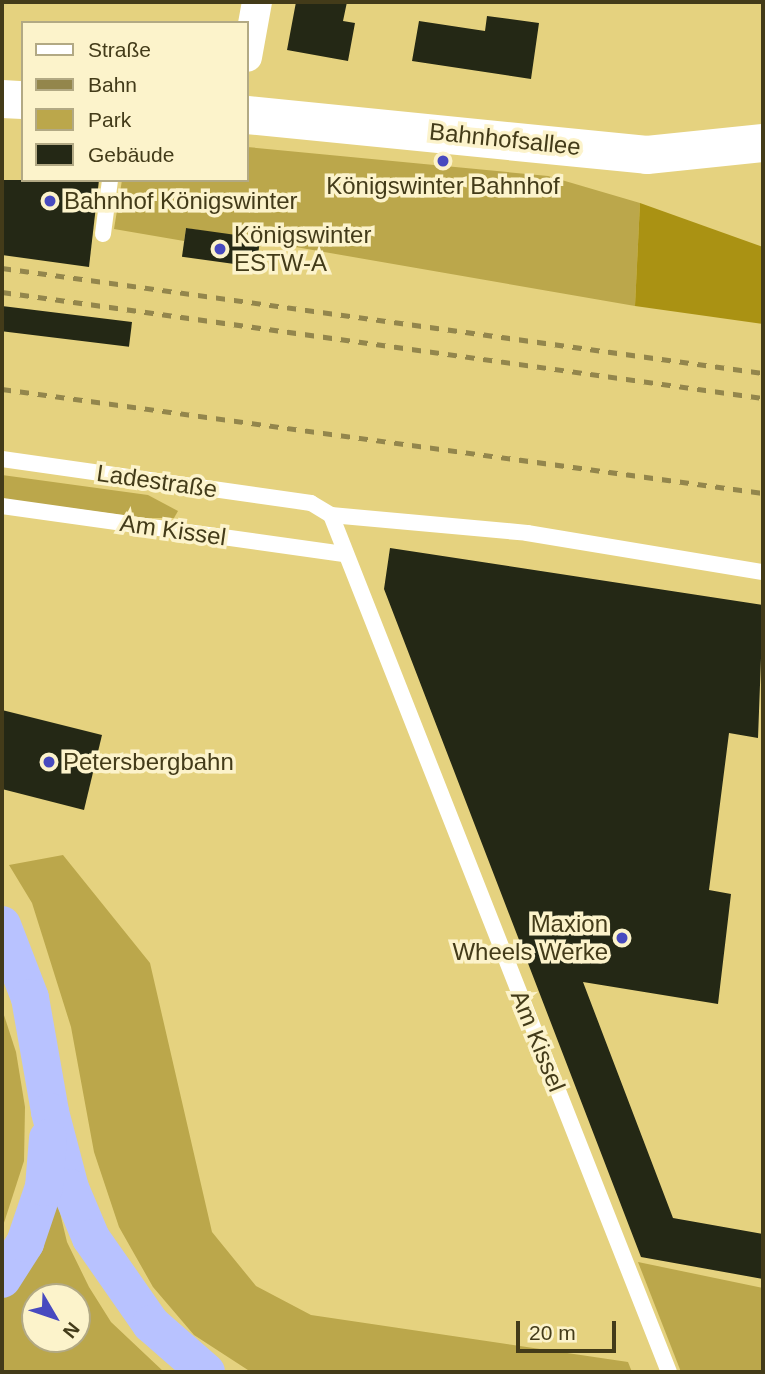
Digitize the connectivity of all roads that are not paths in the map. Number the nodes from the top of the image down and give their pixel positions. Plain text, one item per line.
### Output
1 (257, 2) edge
2 (248, 52) edge
3 (2, 99) edge
4 (21, 100) edge
5 (248, 115) edge
6 (763, 144) edge
7 (110, 182) edge
8 (103, 234) dead end
9 (2, 459) edge
10 (2, 506) edge
11 (331, 515) junction
12 (344, 554) junction
13 (763, 572) edge
14 (7, 936) edge
15 (50, 1112) junction
16 (2, 1279) edge
17 (206, 1372) edge
18 (669, 1372) edge

1 - 2 street
3 - 4 street
5 - 6 street, Bahnhofsallee
7 - 8 lane
9 - 11 lane, Ladestraße
10 - 12 lane, Am Kissel
11 - 12 lane, Am Kissel
11 - 13 lane
12 - 18 lane, Am Kissel
14 - 15 highway
15 - 16 highway
15 - 17 highway

